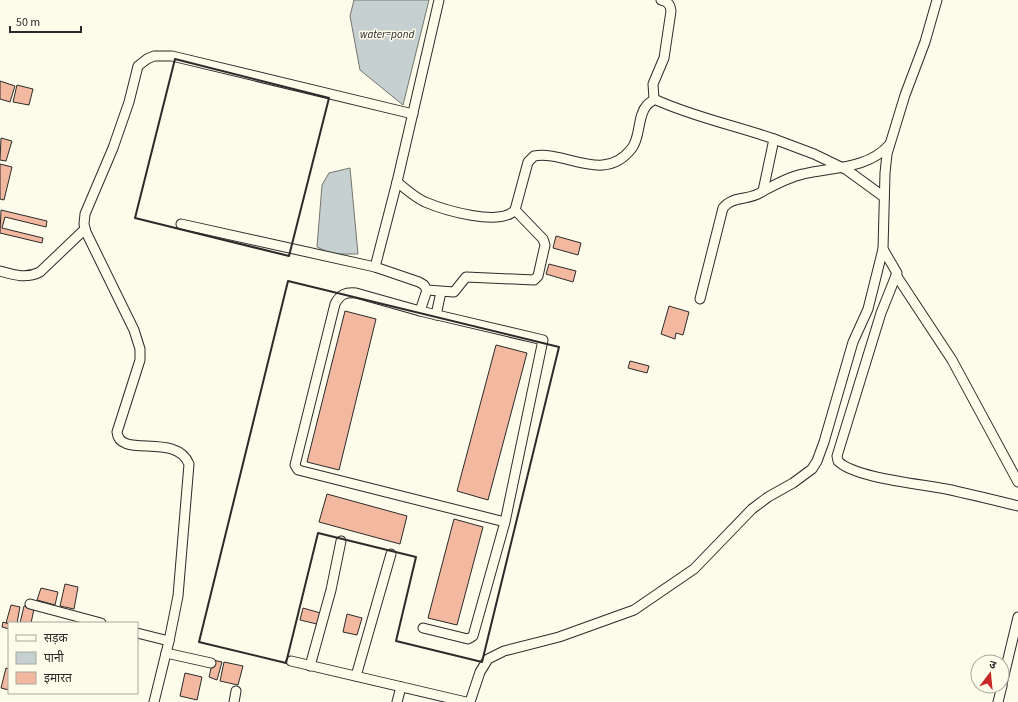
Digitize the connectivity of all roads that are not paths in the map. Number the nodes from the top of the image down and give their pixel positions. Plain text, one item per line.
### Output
1 (439, 0) edge
2 (661, 0) edge
3 (937, 0) edge
4 (654, 100) junction
5 (413, 114) junction
6 (774, 139) junction
7 (890, 144) junction
8 (842, 167) junction
9 (397, 182) junction
10 (763, 191) junction
11 (884, 197) junction
12 (515, 210) junction
13 (181, 224) dead end
14 (85, 229) junction
15 (883, 249) junction
16 (375, 267) junction
17 (0, 271) edge
18 (896, 275) junction
19 (427, 290) junction
20 (441, 292) junction
21 (700, 299) dead end
22 (420, 311) junction
23 (436, 315) junction
24 (1018, 482) edge
25 (1018, 506) edge
26 (505, 522) junction
27 (341, 541) dead end
28 (391, 554) dead end
29 (30, 604) dead end
30 (1018, 617) edge
31 (97, 622) edge
32 (423, 628) dead end
33 (138, 633) edge
34 (169, 641) junction
35 (166, 653) junction
36 (1009, 654) edge
37 (291, 661) dead end
38 (211, 663) dead end
39 (310, 666) junction
40 (356, 676) junction
41 (401, 687) junction
42 (236, 691) dead end
43 (154, 702) edge
44 (234, 702) edge
45 (397, 702) edge
46 (466, 702) edge
47 (470, 702) edge

1 - 5 street
2 - 4 street
3 - 7 street
4 - 6 street
4 - 12 street
5 - 9 street
5 - 14 street
6 - 8 street
6 - 10 street
7 - 8 street
7 - 11 street
8 - 10 street
8 - 11 street
9 - 12 street
9 - 16 street
10 - 21 street
11 - 15 street
12 - 20 street
13 - 16 street
14 - 17 street
14 - 34 street
15 - 18 street
15 - 47 street
16 - 19 street
18 - 24 street
18 - 25 street
19 - 20 street
19 - 22 street
20 - 23 street
22 - 23 street
22 - 26 street
23 - 26 street
26 - 32 street
27 - 39 street
28 - 40 street
29 - 31 street
30 - 36 street
33 - 34 street
34 - 35 street
35 - 38 street
35 - 43 street
37 - 39 street
39 - 40 street
40 - 41 street
41 - 45 street
41 - 46 street
42 - 44 street

